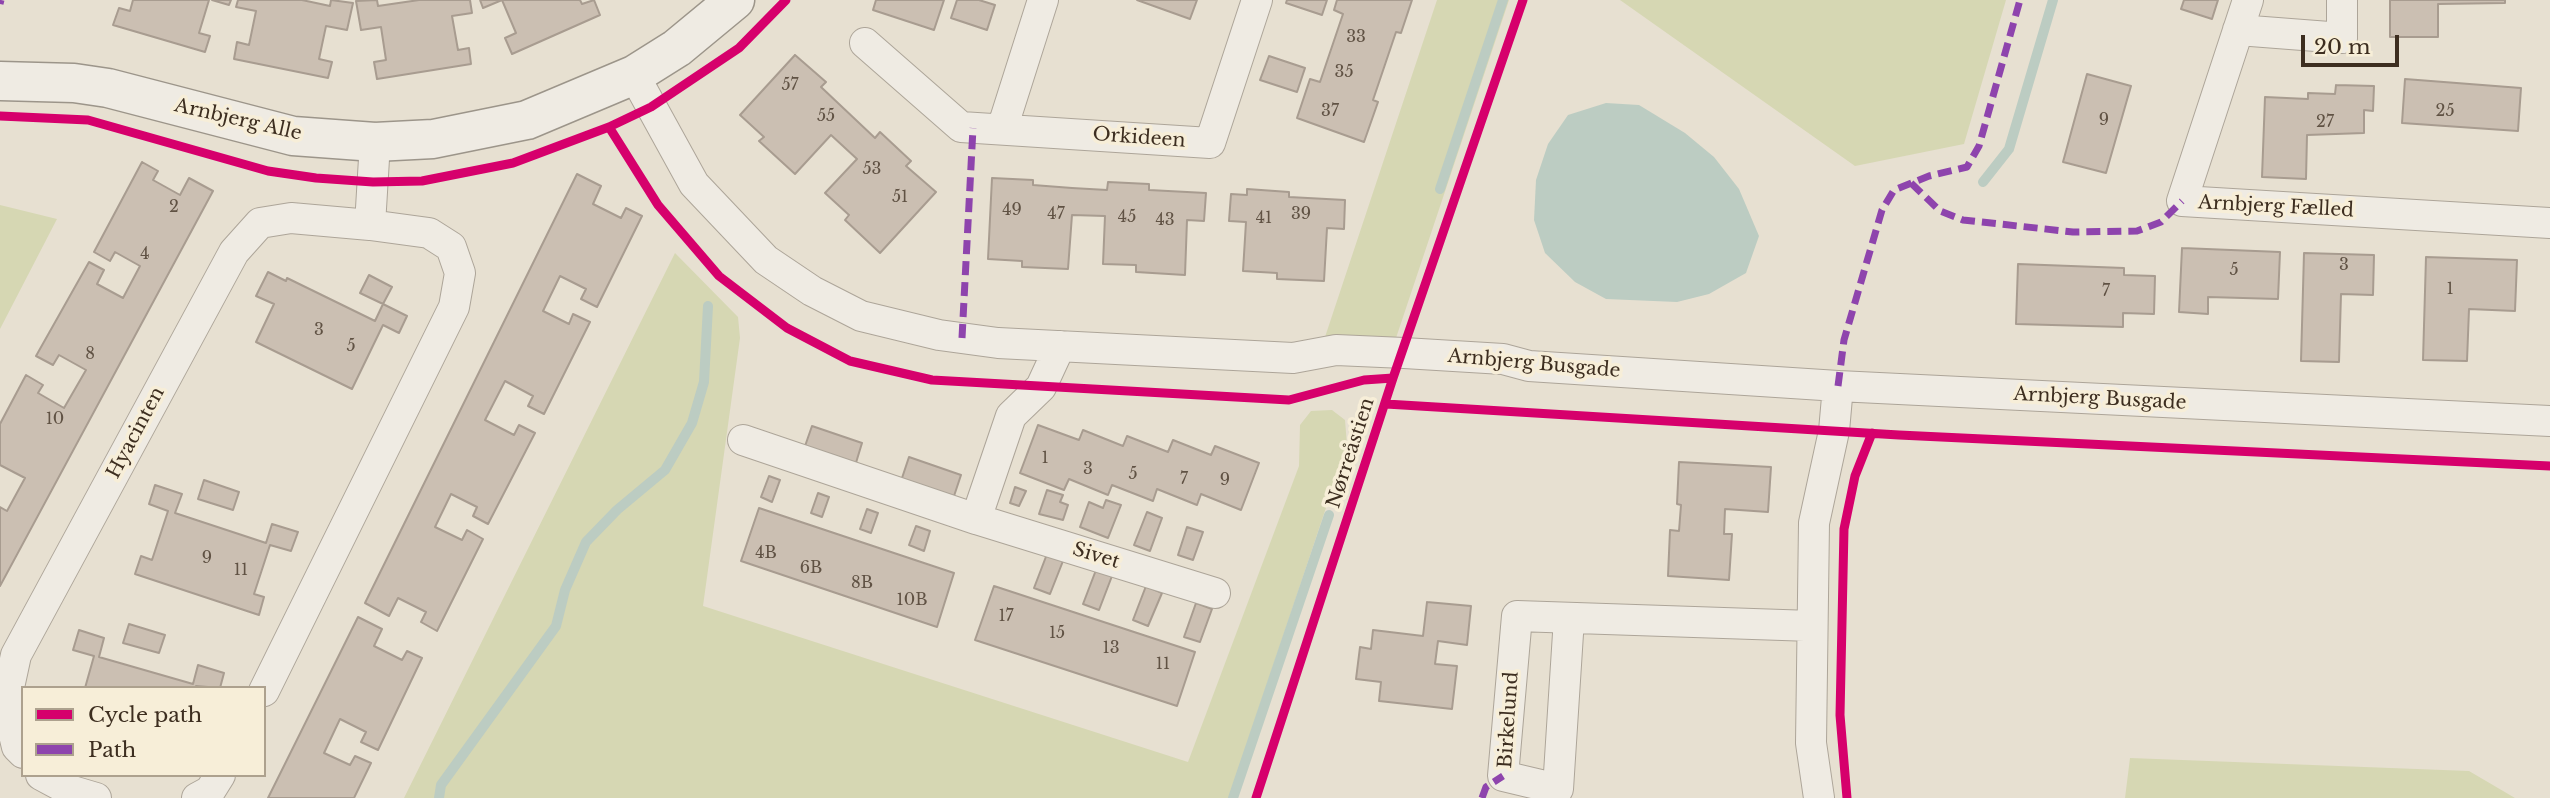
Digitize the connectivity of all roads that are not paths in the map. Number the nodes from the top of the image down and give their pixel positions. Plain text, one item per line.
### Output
1 (735, 0) edge
2 (1043, 0) edge
3 (1257, 0) edge
4 (2248, 0) edge
5 (2342, 0) edge
6 (2238, 30) junction
7 (865, 43) dead end
8 (634, 75) junction
9 (0, 81) edge
10 (1002, 129) junction
11 (375, 142) junction
12 (2550, 223) edge
13 (370, 225) junction
14 (1060, 346) junction
15 (1838, 386) junction
16 (2550, 421) edge
17 (743, 440) dead end
18 (976, 519) junction
19 (1215, 593) dead end
20 (1569, 618) junction
21 (1812, 626) junction
22 (266, 687) edge
23 (21, 751) edge
24 (45, 777) edge
25 (219, 777) edge
26 (96, 798) edge
27 (197, 798) edge
28 (1819, 798) edge

1 - 8 street, Arnbjerg Alle
2 - 10 street
3 - 10 street, Orkideen
4 - 6 street, Arnbjerg Fælled
5 - 6 street
6 - 12 street, Arnbjerg Fælled
7 - 10 street, Orkideen
8 - 11 street, Arnbjerg Alle
8 - 14 street, Arnbjerg Busgade
9 - 11 street, Arnbjerg Alle
11 - 13 street
13 - 22 street, Hyacinten
13 - 23 street, Hyacinten
14 - 15 street, Arnbjerg Busgade
14 - 18 street
15 - 16 street, Arnbjerg Busgade
15 - 21 street
17 - 18 street, Sivet
18 - 19 street, Sivet
20 - 20 street, Birkelund
20 - 21 street, Birkelund
21 - 28 street
24 - 26 street
25 - 27 street

